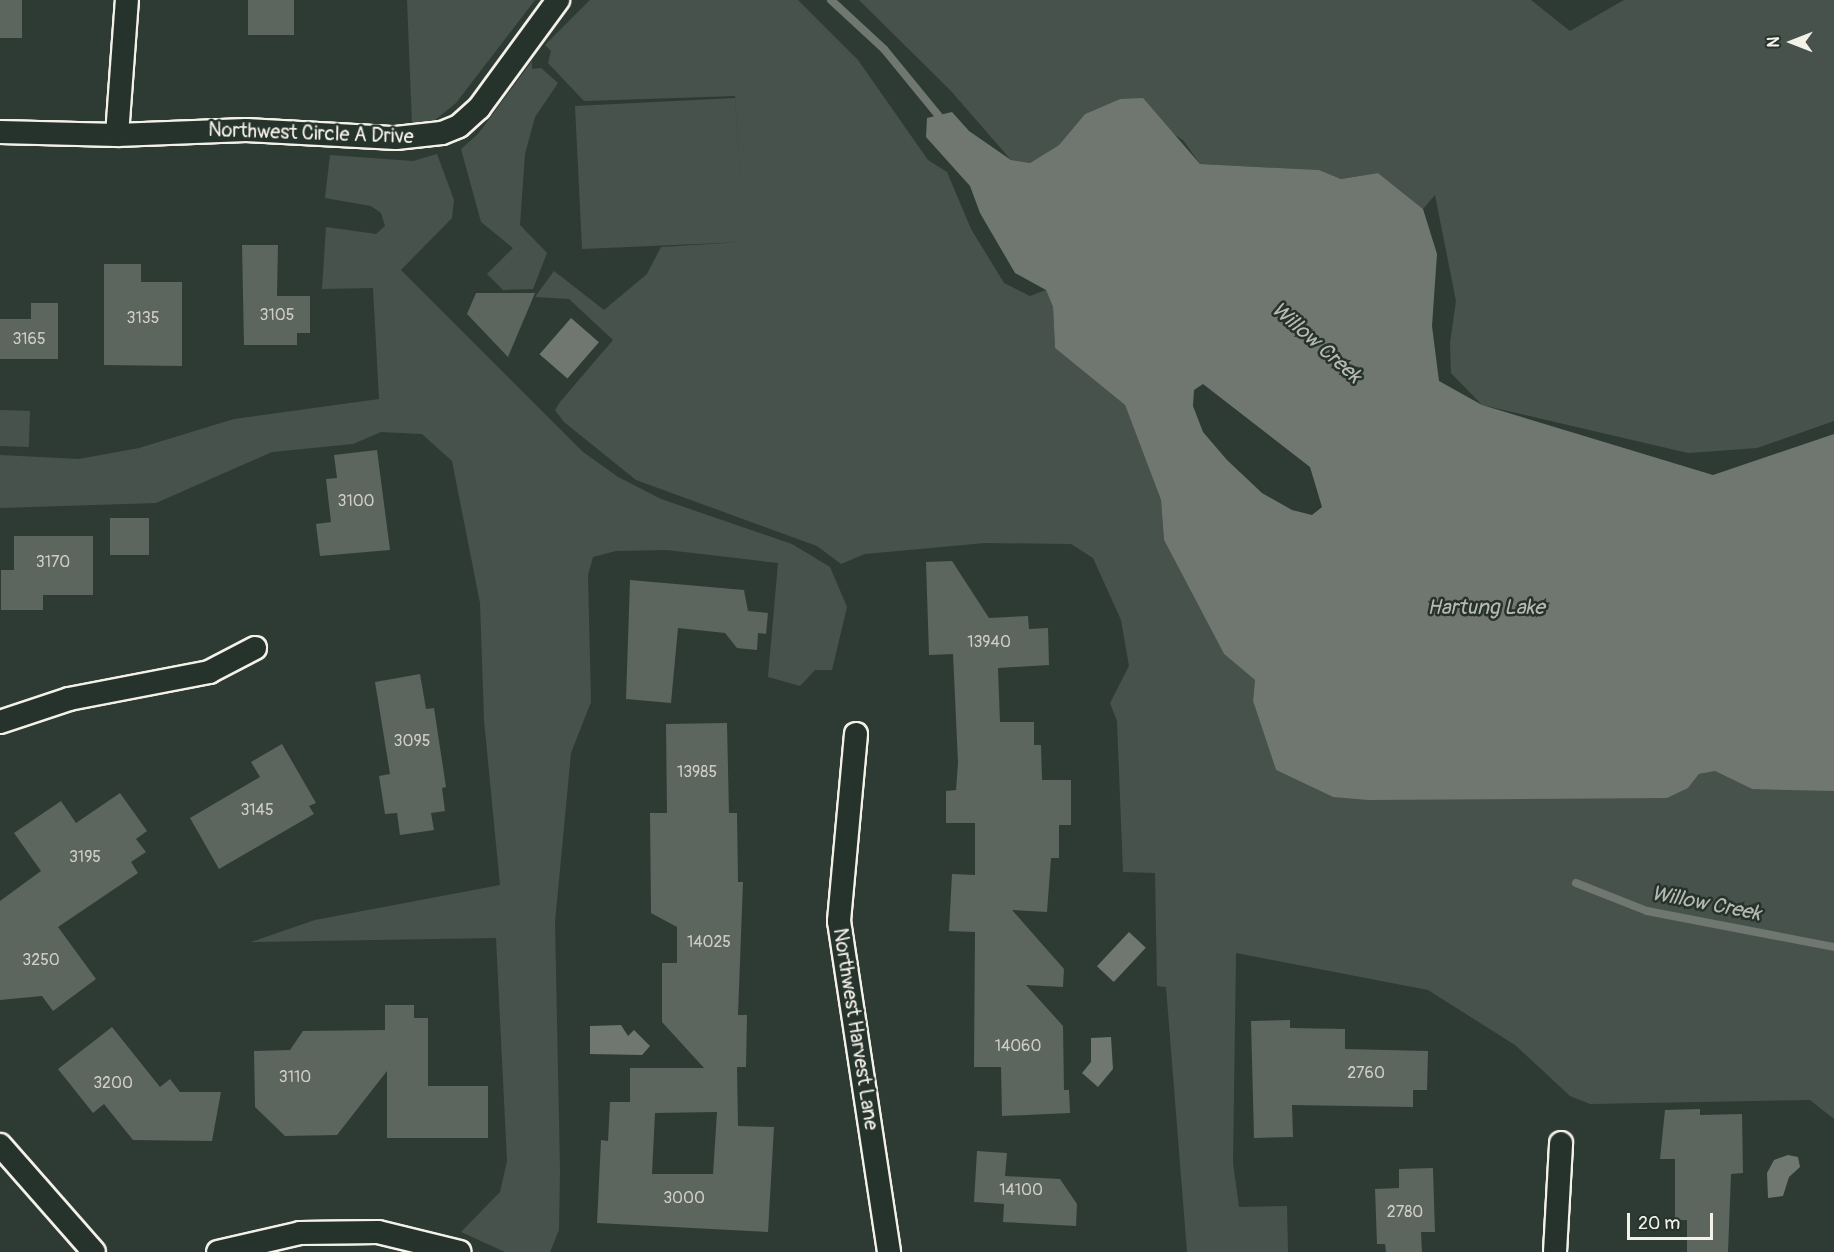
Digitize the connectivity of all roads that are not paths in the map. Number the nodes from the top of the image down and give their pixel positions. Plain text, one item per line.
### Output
1 (127, 0) edge
2 (558, 0) edge
3 (0, 132) edge
4 (117, 135) junction
5 (255, 648) dead end
6 (0, 722) edge
7 (856, 734) dead end
8 (1561, 1143) dead end
9 (0, 1145) edge
10 (94, 1252) edge
11 (218, 1252) edge
12 (460, 1252) edge
13 (889, 1252) edge
14 (1555, 1252) edge

1 - 4 street
2 - 4 street, Northwest Circle A Drive
3 - 4 street, Northwest Circle A Drive
5 - 6 street
7 - 13 street, Northwest Harvest Lane
8 - 14 street
9 - 10 street
11 - 12 street

